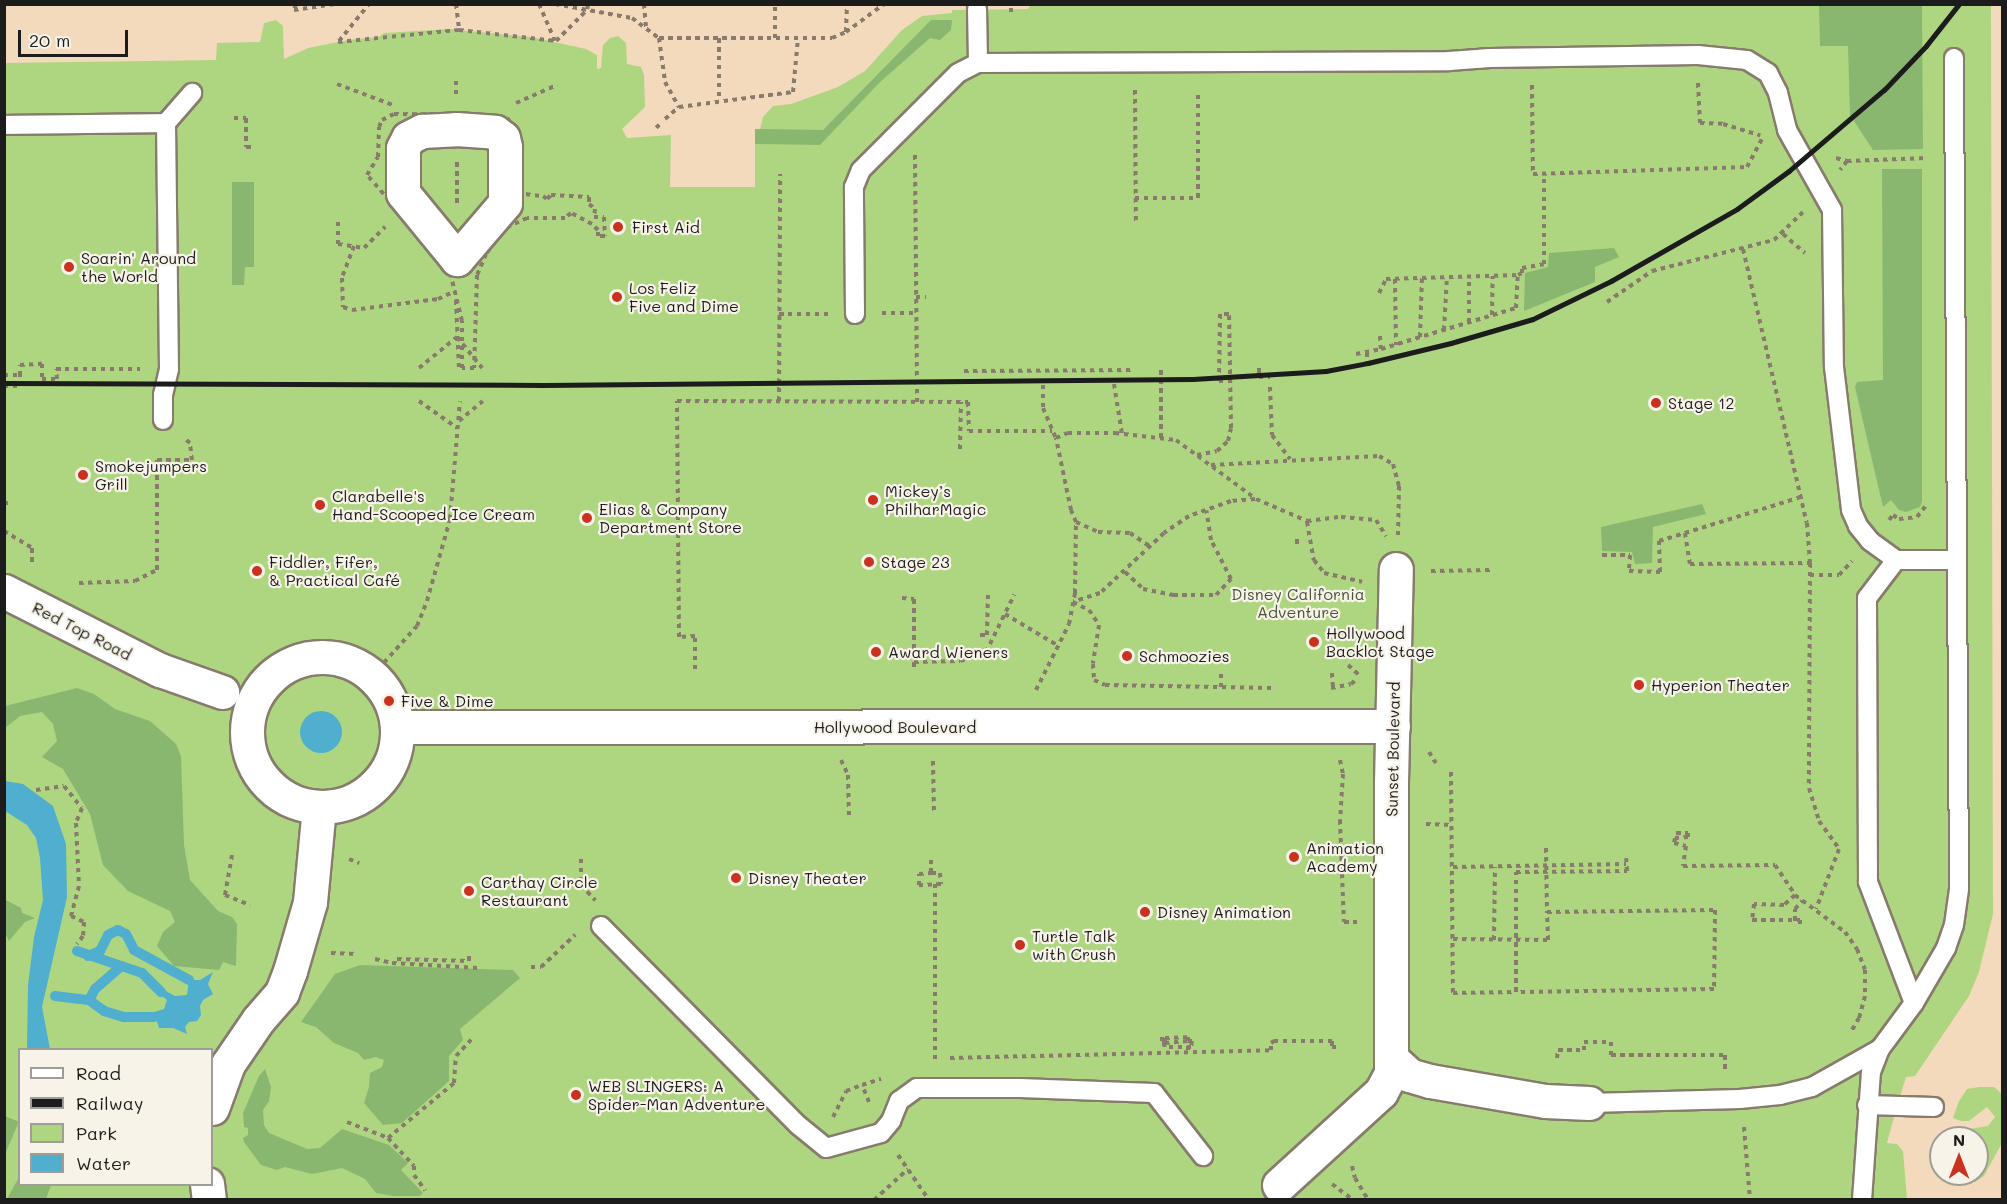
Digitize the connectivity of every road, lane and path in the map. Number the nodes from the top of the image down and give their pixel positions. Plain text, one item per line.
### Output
1 (296, 4) edge
2 (335, 4) edge
3 (369, 4) edge
4 (456, 4) edge
5 (539, 4) edge
6 (555, 4) edge
7 (644, 4) edge
8 (775, 4) edge
9 (847, 4) edge
10 (884, 4) edge
11 (1011, 4) edge
12 (587, 7) edge
13 (977, 9) dead end
14 (1011, 12) dead end
15 (646, 29) junction
16 (459, 30) junction
17 (846, 32) junction
18 (659, 38) junction
19 (719, 38) junction
20 (775, 38) junction
21 (798, 38) junction
22 (556, 41) junction
23 (1954, 58) dead end
24 (978, 63) junction
25 (456, 81) dead end
26 (1687, 83) dead end
27 (1532, 84) junction
28 (1544, 84) dead end
29 (1526, 85) dead end
30 (1188, 86) dead end
31 (1145, 87) dead end
32 (192, 93) dead end
33 (719, 101) junction
34 (679, 107) junction
35 (234, 118) dead end
36 (166, 123) junction
37 (4, 125) edge
38 (656, 128) dead end
39 (456, 129) junction
40 (1763, 136) junction
41 (915, 146) dead end
42 (253, 147) dead end
43 (1799, 147) junction
44 (1928, 147) dead end
45 (1928, 158) junction
46 (1847, 161) junction
47 (1928, 170) dead end
48 (780, 174) dead end
49 (1544, 174) junction
50 (1823, 190) junction
51 (1135, 198) junction
52 (338, 222) dead end
53 (388, 224) dead end
54 (1136, 225) dead end
55 (354, 246) junction
56 (1743, 248) junction
57 (457, 259) junction
58 (1518, 275) junction
59 (1469, 276) junction
60 (1493, 276) junction
61 (1447, 277) junction
62 (1422, 278) junction
63 (1395, 279) junction
64 (456, 291) junction
65 (1379, 292) dead end
66 (916, 297) junction
67 (926, 297) dead end
68 (1607, 302) dead end
69 (855, 314) dead end
70 (1492, 315) junction
71 (1469, 322) junction
72 (1444, 330) junction
73 (1380, 336) dead end
74 (457, 337) junction
75 (1420, 337) junction
76 (1396, 345) junction
77 (1381, 350) junction
78 (1367, 352) junction
79 (1356, 354) dead end
80 (419, 368) dead end
81 (459, 368) dead end
82 (482, 368) dead end
83 (1259, 368) dead end
84 (169, 369) junction
85 (1367, 369) dead end
86 (1132, 370) dead end
87 (1161, 370) dead end
88 (964, 371) dead end
89 (4, 375) edge
90 (20, 375) junction
91 (1270, 377) dead end
92 (1229, 381) junction
93 (1114, 384) dead end
94 (1043, 385) dead end
95 (4, 386) edge
96 (1270, 387) dead end
97 (419, 401) dead end
98 (460, 401) dead end
99 (483, 401) dead end
100 (779, 402) junction
101 (916, 402) junction
102 (960, 402) junction
103 (163, 420) joint
104 (459, 421) junction
105 (457, 428) junction
106 (1052, 431) junction
107 (1122, 434) junction
108 (1056, 438) junction
109 (1161, 438) junction
110 (960, 449) dead end
111 (1196, 455) junction
112 (1290, 459) junction
113 (1210, 465) junction
114 (1801, 496) junction
115 (1928, 498) dead end
116 (1256, 499) junction
117 (4, 503) edge
118 (13, 503) dead end
119 (1206, 510) junction
120 (1307, 521) junction
121 (152, 522) dead end
122 (158, 522) junction
123 (1076, 522) junction
124 (4, 531) edge
125 (1685, 532) junction
126 (1297, 537) dead end
127 (1870, 541) junction
128 (1297, 544) dead end
129 (1151, 547) junction
130 (1602, 555) dead end
131 (1896, 560) junction
132 (1956, 560) junction
133 (1396, 562) junction
134 (1810, 563) junction
135 (1490, 570) dead end
136 (1125, 572) junction
137 (1810, 575) junction
138 (79, 582) dead end
139 (1362, 582) junction
140 (18, 583) edge
141 (1362, 592) dead end
142 (988, 595) dead end
143 (1014, 595) dead end
144 (902, 598) dead end
145 (1073, 603) junction
146 (1005, 614) junction
147 (1361, 622) dead end
148 (1344, 631) dead end
149 (1361, 632) junction
150 (980, 635) dead end
151 (1361, 643) dead end
152 (1056, 645) junction
153 (1348, 665) dead end
154 (1360, 665) dead end
155 (695, 669) dead end
156 (1354, 671) dead end
157 (1332, 673) dead end
158 (1221, 674) dead end
159 (372, 676) junction
160 (1221, 687) junction
161 (1276, 688) dead end
162 (1319, 688) dead end
163 (1334, 688) junction
164 (222, 692) dead end
165 (1339, 725) junction
166 (1393, 726) junction
167 (397, 727) junction
168 (804, 727) junction
169 (959, 727) junction
170 (1018, 727) junction
171 (1451, 772) dead end
172 (36, 790) dead end
173 (319, 807) junction
174 (934, 814) dead end
175 (849, 815) dead end
176 (1425, 824) dead end
177 (1453, 825) junction
178 (1676, 833) dead end
179 (1546, 848) dead end
180 (232, 855) dead end
181 (1626, 858) dead end
182 (931, 860) dead end
183 (1626, 864) junction
184 (1545, 866) junction
185 (1453, 867) junction
186 (1495, 867) junction
187 (931, 873) junction
188 (935, 884) junction
189 (1795, 895) junction
190 (1802, 901) junction
191 (250, 904) dead end
192 (1815, 909) junction
193 (1547, 912) junction
194 (1344, 921) dead end
195 (1795, 921) junction
196 (601, 926) dead end
197 (1800, 926) dead end
198 (580, 931) dead end
199 (1453, 939) junction
200 (1494, 940) junction
201 (1516, 940) junction
202 (77, 944) dead end
203 (469, 955) dead end
204 (375, 959) dead end
205 (397, 959) dead end
206 (531, 967) dead end
207 (479, 968) dead end
208 (1516, 992) junction
209 (1914, 1003) junction
210 (1850, 1034) dead end
211 (1162, 1036) dead end
212 (473, 1038) dead end
213 (1165, 1043) junction
214 (1339, 1047) dead end
215 (1392, 1047) junction
216 (1880, 1049) junction
217 (1188, 1050) junction
218 (1557, 1058) dead end
219 (935, 1062) junction
220 (925, 1065) dead end
221 (883, 1078) dead end
222 (1740, 1100) junction
223 (1589, 1103) joint
224 (213, 1105) edge
225 (1867, 1105) junction
226 (1934, 1107) dead end
227 (347, 1122) dead end
228 (881, 1133) junction
229 (388, 1138) junction
230 (1203, 1156) dead end
231 (908, 1169) junction
232 (1279, 1185) dead end
233 (425, 1190) dead end
234 (1361, 1190) dead end
235 (874, 1200) edge
236 (929, 1200) edge
237 (1368, 1200) edge
238 (1750, 1200) edge
239 (1862, 1200) edge

1 - 2 path
3 - 16 path
4 - 16 path
5 - 22 path
6 - 12 path
7 - 15 path
8 - 20 path
9 - 17 path
10 - 17 path
11 - 14 path
12 - 15 path
12 - 22 path
13 - 24 lane
15 - 18 path
16 - 22 path
17 - 21 path
18 - 19 path
18 - 34 path
19 - 20 path
19 - 33 path
20 - 21 path
21 - 33 path
23 - 132 lane
24 - 43 lane
24 - 69 lane
25 - 39 path
26 - 40 path
27 - 28 path
27 - 29 path
27 - 49 path
30 - 51 path
31 - 51 path
32 - 36 lane
33 - 34 path
34 - 38 path
35 - 42 path
36 - 37 lane
36 - 84 lane
39 - 57 path
39 - 57 street
39 - 57 street
40 - 43 path
40 - 49 path
41 - 66 path
43 - 46 path
43 - 50 lane
44 - 45 path
45 - 46 path
45 - 47 path
46 - 50 path
48 - 100 path
49 - 58 path
50 - 56 path
50 - 127 lane
51 - 54 path
52 - 55 path
53 - 55 path
55 - 64 path
56 - 68 path
56 - 114 path
57 - 64 path
58 - 60 path
58 - 70 path
59 - 60 path
59 - 61 path
59 - 71 path
60 - 70 path
61 - 62 path
61 - 72 path
62 - 63 path
62 - 75 path
63 - 65 path
63 - 76 path
64 - 74 path
66 - 67 path
66 - 101 path
70 - 71 path
71 - 72 path
72 - 75 path
73 - 77 path
74 - 80 path
74 - 81 path
74 - 82 path
75 - 76 path
76 - 77 path
77 - 78 path
78 - 79 path
78 - 85 path
83 - 91 path
84 - 90 path
84 - 103 lane
86 - 88 path
87 - 109 path
89 - 90 path
90 - 95 path
92 - 92 path
92 - 111 path
93 - 107 path
94 - 106 path
96 - 112 path
97 - 105 path
98 - 104 path
99 - 104 path
100 - 101 path
100 - 155 path
101 - 102 path
102 - 106 path
102 - 110 path
103 - 122 path
104 - 105 path
105 - 159 path
106 - 108 path
107 - 108 path
107 - 109 path
108 - 123 path
109 - 111 path
111 - 113 path
112 - 113 path
112 - 133 path
113 - 116 path
114 - 125 path
114 - 134 path
115 - 127 path
116 - 119 path
116 - 120 path
117 - 118 path
119 - 129 path
119 - 136 path
120 - 133 path
120 - 139 path
121 - 122 path
122 - 138 path
123 - 129 path
123 - 145 path
124 - 140 path
125 - 130 path
125 - 134 path
126 - 128 path
127 - 131 lane
127 - 137 path
129 - 136 path
131 - 132 lane
131 - 209 lane
132 - 209 lane
133 - 135 path
133 - 139 path
133 - 166 street, Sunset Boulevard
134 - 137 path
136 - 145 path
137 - 192 path
139 - 141 path
140 - 164 street, Red Top Road
142 - 150 path
143 - 146 path
144 - 146 path
145 - 152 path
145 - 160 path
146 - 152 path
147 - 149 path
148 - 149 path
149 - 151 path
152 - 170 path
153 - 156 path
154 - 163 path
157 - 163 path
158 - 160 path
159 - 167 street
159 - 173 street
160 - 161 path
162 - 163 path
165 - 166 street, Hollywood Boulevard
165 - 170 street, Hollywood Boulevard
165 - 194 path
166 - 215 street, Sunset Boulevard
167 - 168 street, Hollywood Boulevard
167 - 173 street
168 - 169 street, Hollywood Boulevard
168 - 175 path
169 - 170 street, Hollywood Boulevard
169 - 174 path
171 - 177 path
172 - 202 path
173 - 224 street
176 - 177 path
177 - 185 path
178 - 189 path
179 - 184 path
180 - 191 path
181 - 183 path
182 - 187 path
183 - 184 path
183 - 201 path
184 - 186 path
184 - 193 path
185 - 186 path
185 - 199 path
186 - 200 path
187 - 188 path
187 - 188 path
188 - 219 path
189 - 190 path
189 - 195 path
190 - 192 path
190 - 195 path
192 - 210 path
193 - 201 path
193 - 208 path
195 - 197 path
196 - 228 lane
198 - 206 path
199 - 200 path
199 - 208 path
200 - 201 path
201 - 208 path
203 - 205 path
204 - 207 path
209 - 216 lane
211 - 213 path
212 - 229 path
213 - 217 path
213 - 217 path
214 - 217 path
215 - 223 street
215 - 232 street, Sunset Boulevard
216 - 222 lane
216 - 225 lane
217 - 219 path
218 - 222 path
219 - 220 path
221 - 228 path
222 - 223 lane
222 - 238 path
225 - 226 lane
225 - 239 lane
227 - 229 path
228 - 230 lane
228 - 231 path
229 - 233 path
231 - 235 path
231 - 236 path
234 - 237 path

